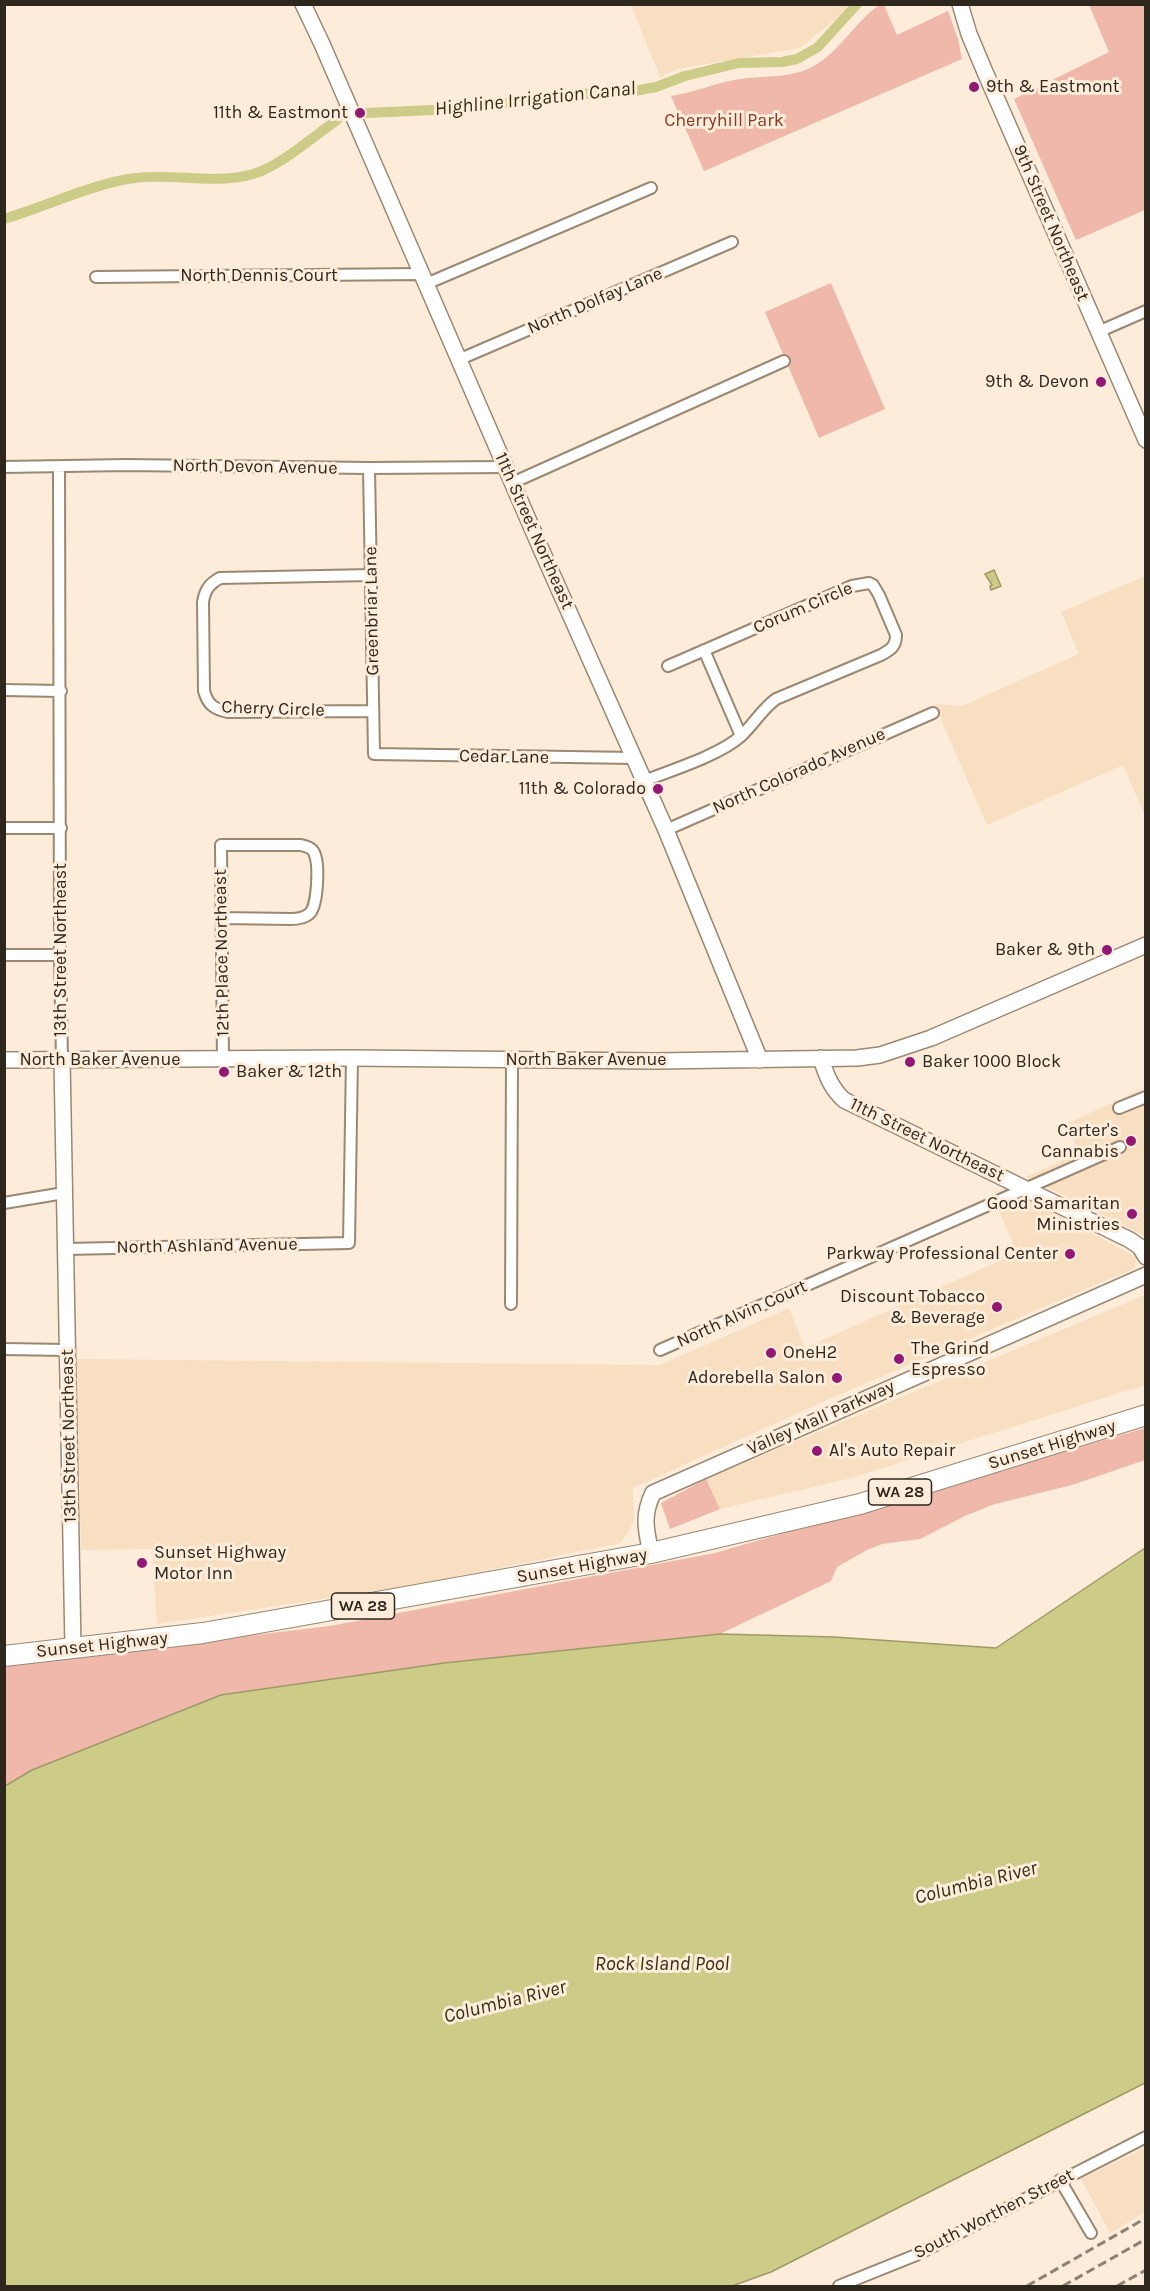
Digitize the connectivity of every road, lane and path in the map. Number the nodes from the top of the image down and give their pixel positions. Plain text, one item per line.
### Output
1 (303, 4) edge
2 (960, 4) edge
3 (651, 188) dead end
4 (732, 242) dead end
5 (96, 277) dead end
6 (423, 279) junction
7 (1146, 311) edge
8 (1098, 332) junction
9 (458, 360) junction
10 (784, 361) dead end
11 (1146, 440) edge
12 (506, 466) junction
13 (4, 467) edge
14 (59, 467) junction
15 (369, 468) junction
16 (512, 483) junction
17 (372, 575) junction
18 (704, 650) junction
19 (668, 666) dead end
20 (4, 690) edge
21 (61, 691) junction
22 (374, 711) junction
23 (933, 713) dead end
24 (741, 736) junction
25 (374, 754) joint
26 (634, 758) junction
27 (644, 781) junction
28 (4, 828) edge
29 (61, 828) junction
30 (666, 830) junction
31 (221, 918) junction
32 (1146, 945) edge
33 (4, 955) edge
34 (60, 955) junction
35 (352, 1058) junction
36 (821, 1058) junction
37 (4, 1060) edge
38 (62, 1060) junction
39 (223, 1060) junction
40 (512, 1060) junction
41 (760, 1060) junction
42 (1146, 1097) edge
43 (1119, 1108) dead end
44 (1120, 1147) dead end
45 (1027, 1188) junction
46 (64, 1193) junction
47 (4, 1203) edge
48 (66, 1249) junction
49 (1146, 1257) edge
50 (1146, 1275) edge
51 (511, 1304) dead end
52 (4, 1349) edge
53 (67, 1350) junction
54 (660, 1350) dead end
55 (1146, 1415) edge
56 (651, 1553) junction
57 (73, 1648) junction
58 (4, 1656) edge
59 (1146, 2137) edge
60 (1060, 2180) junction
61 (1091, 2234) dead end
62 (839, 2286) edge

1 - 6 main road, 11th Street Northeast
2 - 8 main road, 9th Street Northeast
3 - 6 street, North Dennis Court
4 - 9 street, North Dolfay Lane
5 - 6 street, North Dennis Court
6 - 9 main road, 11th Street Northeast
7 - 8 street
8 - 11 main road, 9th Street Northeast
9 - 12 main road, 11th Street Northeast
10 - 16 street
12 - 15 street, North Devon Avenue
12 - 16 main road, 11th Street Northeast
13 - 14 street, North Devon Avenue
14 - 15 street, North Devon Avenue
14 - 21 street, 13th Street Northeast
15 - 17 street, Greenbriar Lane
16 - 26 main road, 11th Street Northeast
17 - 22 street, Greenbriar Lane
17 - 22 street, Cherry Circle
18 - 19 street, Corum Circle
18 - 24 street
18 - 24 street, Corum Circle
20 - 21 street
21 - 29 street, 13th Street Northeast
22 - 25 street, Greenbriar Lane
23 - 30 street, North Colorado Avenue
24 - 27 street, Corum Circle
25 - 26 street, Cedar Lane
26 - 27 main road, 11th Street Northeast
27 - 30 main road, 11th Street Northeast
28 - 29 street
29 - 34 street, 13th Street Northeast
30 - 41 main road, 11th Street Northeast
31 - 31 street, 12th Place Northeast
31 - 39 street, 12th Place Northeast
32 - 36 main road, North Baker Avenue
33 - 34 street
34 - 38 street, 13th Street Northeast
35 - 39 main road, North Baker Avenue
35 - 40 main road, North Baker Avenue
35 - 48 street, North Ashland Avenue
36 - 41 main road, North Baker Avenue
36 - 45 main road, 11th Street Northeast
37 - 38 main road, North Baker Avenue
38 - 39 main road, North Baker Avenue
38 - 46 main road, 13th Street Northeast
40 - 41 main road, North Baker Avenue
40 - 51 street
42 - 43 street
44 - 45 street, North Alvin Court
45 - 49 main road, 11th Street Northeast
45 - 54 street, North Alvin Court
46 - 47 street
46 - 48 main road, 13th Street Northeast
48 - 53 main road, 13th Street Northeast
50 - 56 main road, Valley Mall Parkway
52 - 53 street
53 - 57 main road, 13th Street Northeast
55 - 56 highway, Sunset Highway / WA 28
56 - 57 highway, Sunset Highway / WA 28
57 - 58 highway, Sunset Highway / WA 28
59 - 60 street, South Worthen Street
60 - 61 street
60 - 62 street, South Worthen Street

